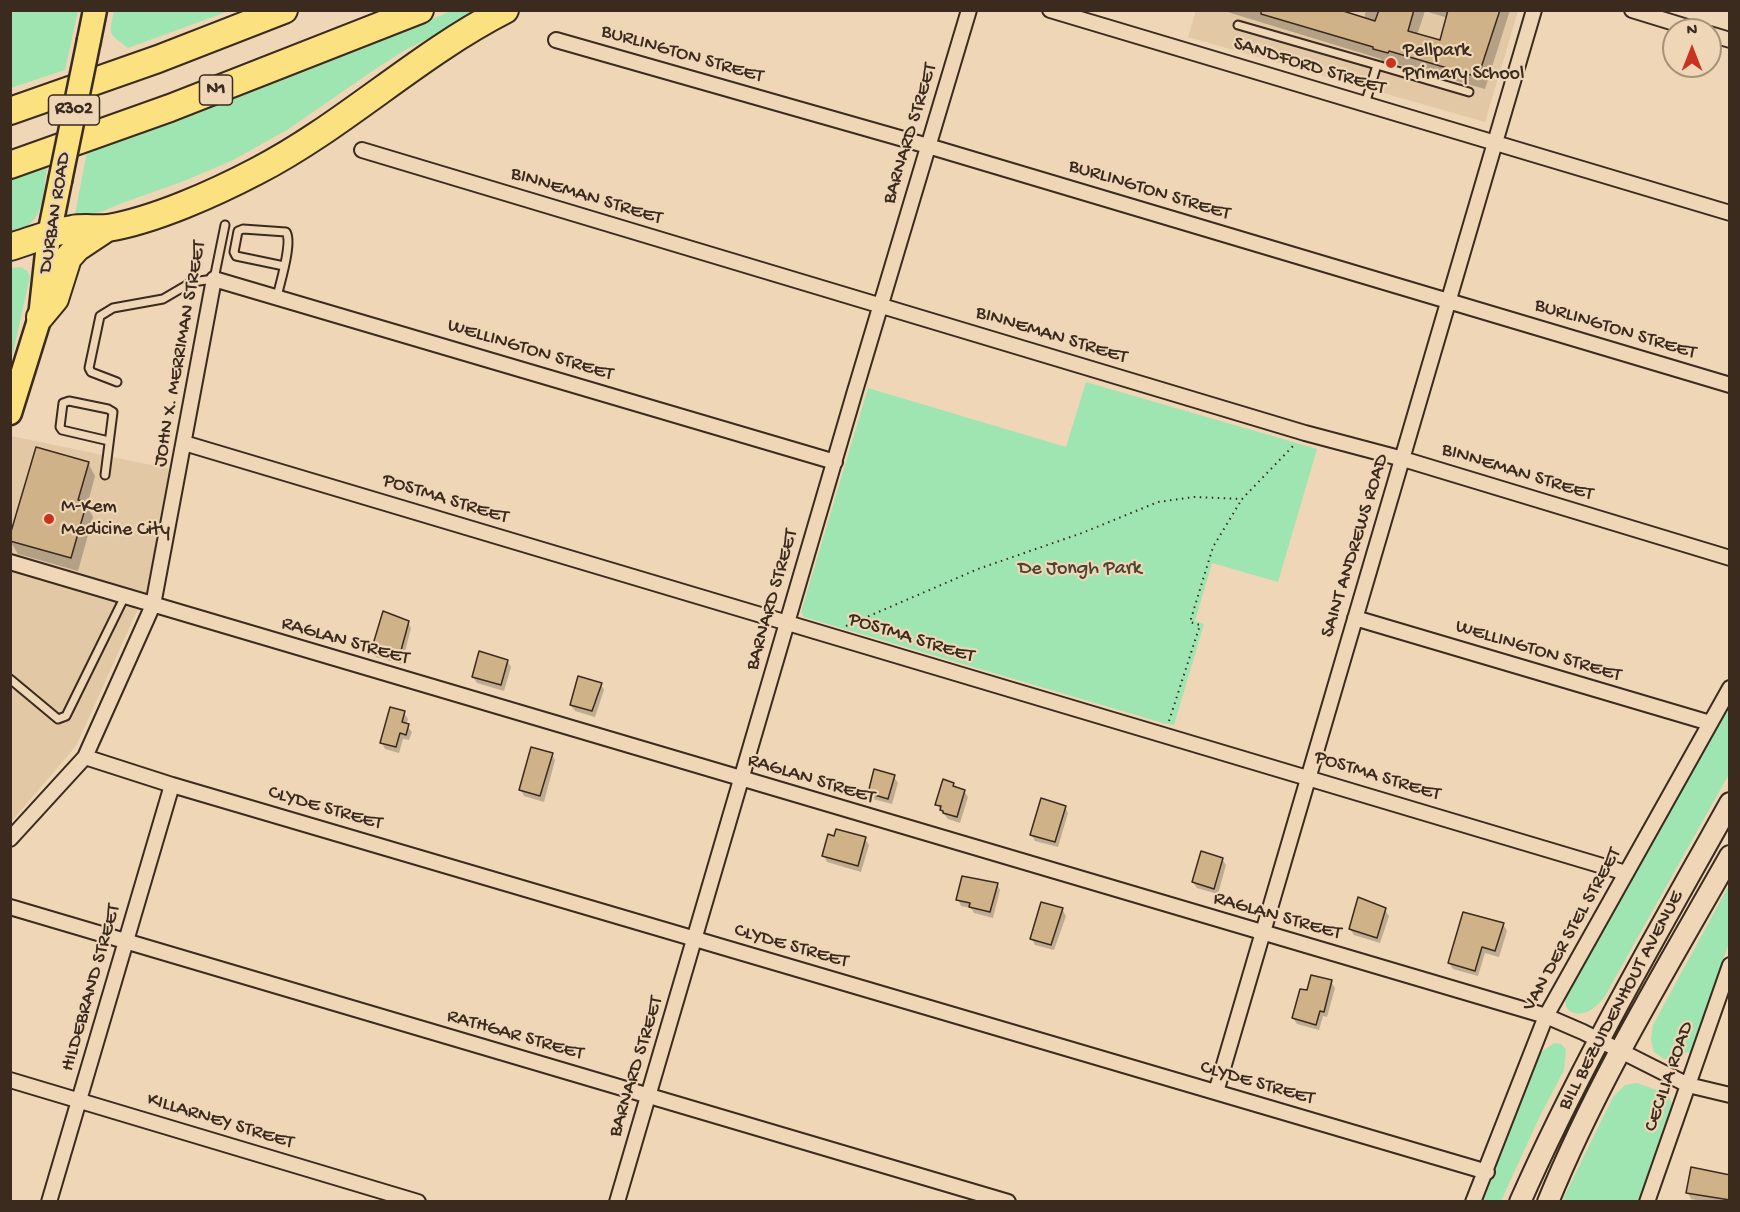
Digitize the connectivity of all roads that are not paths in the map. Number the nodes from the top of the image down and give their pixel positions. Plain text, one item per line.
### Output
1 (95, 10) edge
2 (284, 10) edge
3 (420, 10) edge
4 (505, 10) edge
5 (969, 10) edge
6 (1050, 10) edge
7 (1534, 10) edge
8 (1632, 10) edge
9 (1662, 19) edge
10 (1238, 25) dead end
11 (556, 40) dead end
12 (1377, 65) junction
13 (1469, 92) dead end
14 (1365, 104) junction
15 (10, 111) edge
16 (1495, 142) junction
17 (928, 146) junction
18 (362, 150) dead end
19 (10, 165) edge
20 (1730, 213) edge
21 (225, 225) dead end
22 (108, 228) junction
23 (50, 235) junction
24 (10, 247) edge
25 (284, 266) junction
26 (214, 279) junction
27 (277, 297) junction
28 (1449, 301) junction
29 (881, 305) junction
30 (40, 317) junction
31 (117, 382) dead end
32 (1730, 385) edge
33 (10, 413) edge
34 (109, 441) junction
35 (184, 443) junction
36 (1402, 459) junction
37 (835, 462) junction
38 (105, 475) dead end
39 (1730, 558) edge
40 (10, 562) edge
41 (158, 584) junction
42 (121, 595) junction
43 (153, 605) junction
44 (1355, 618) junction
45 (787, 622) junction
46 (10, 679) edge
47 (1730, 688) edge
48 (1710, 723) junction
49 (86, 757) junction
50 (1309, 777) junction
51 (742, 779) junction
52 (172, 784) junction
53 (1730, 803) edge
54 (10, 839) edge
55 (1730, 856) edge
56 (1626, 873) junction
57 (10, 907) edge
58 (1262, 933) junction
59 (695, 939) junction
60 (126, 942) junction
61 (1730, 965) edge
62 (1546, 1016) junction
63 (1599, 1040) junction
64 (1620, 1051) junction
65 (10, 1080) edge
66 (1688, 1084) junction
67 (1216, 1092) junction
68 (1730, 1095) edge
69 (648, 1096) junction
70 (79, 1101) junction
71 (1487, 1172) junction
72 (49, 1202) edge
73 (418, 1202) edge
74 (617, 1202) edge
75 (1008, 1202) edge
76 (1473, 1202) edge
77 (1520, 1202) edge
78 (1548, 1202) edge
79 (1647, 1202) edge

1 - 23 main road, DURBAN ROAD / R302, bridge
2 - 15 highway
3 - 19 highway, N1
4 - 22 highway
5 - 17 street, BARNARD STREET
6 - 14 street, SANDFORD STREET
7 - 16 street, SAINT ANDREWS ROAD
8 - 9 street
10 - 12 lane
11 - 17 street, BURLINGTON STREET
12 - 13 lane
12 - 14 lane
14 - 16 street, SANDFORD STREET
16 - 20 street, SANDFORD STREET
16 - 28 street, SAINT ANDREWS ROAD
17 - 28 street, BURLINGTON STREET
17 - 29 street, BARNARD STREET
18 - 29 street, BINNEMAN STREET
21 - 26 lane, JOHN X. MERRIMAN STREET
22 - 23 highway
22 - 30 highway
23 - 24 highway
23 - 30 main road, DURBAN ROAD / R302
25 - 25 lane
25 - 27 lane
26 - 27 street, WELLINGTON STREET
26 - 31 lane
26 - 35 street, JOHN X. MERRIMAN STREET
27 - 37 street, WELLINGTON STREET
28 - 32 street, BURLINGTON STREET
28 - 36 street, SAINT ANDREWS ROAD
29 - 36 street, BINNEMAN STREET
29 - 37 street, BARNARD STREET
30 - 33 main road, DURBAN ROAD / R302
34 - 34 lane
34 - 38 lane
35 - 41 street, JOHN X. MERRIMAN STREET
35 - 45 street, POSTMA STREET
36 - 39 street, BINNEMAN STREET
36 - 44 street, SAINT ANDREWS ROAD
37 - 45 street, BARNARD STREET
40 - 42 street, RAGLAN STREET
41 - 42 street
41 - 43 street, JOHN X. MERRIMAN STREET
42 - 43 street, RAGLAN STREET
42 - 46 lane
43 - 49 street, JOHN X. MERRIMAN STREET
43 - 51 street, RAGLAN STREET
44 - 48 street, WELLINGTON STREET
44 - 50 street, SAINT ANDREWS ROAD
45 - 50 street, POSTMA STREET
45 - 51 street, BARNARD STREET
47 - 48 street, VAN DER STEL STREET
48 - 56 street, VAN DER STEL STREET
49 - 52 street, CLYDE STREET
49 - 54 street, JOHN X. MERRIMAN STREET
50 - 56 street, POSTMA STREET
50 - 58 street, SAINT ANDREWS ROAD
51 - 58 street, RAGLAN STREET
51 - 59 street, BARNARD STREET
52 - 59 street, CLYDE STREET
52 - 60 street, HILDEBRAND STREET
53 - 63 main road, BILL BEZUIDENHOUT AVENUE
55 - 64 main road, BILL BEZUIDENHOUT AVENUE
56 - 62 street, VAN DER STEL STREET
57 - 60 street, RATHGAR STREET
58 - 62 street, RAGLAN STREET
58 - 67 street, SAINT ANDREWS ROAD
59 - 67 street, CLYDE STREET
59 - 69 street, BARNARD STREET
60 - 69 street, RATHGAR STREET
60 - 70 street, HILDEBRAND STREET
61 - 66 street, CECILIA ROAD
62 - 63 street, RAGLAN STREET
62 - 71 street, VAN DER STEL STREET
63 - 64 street, RAGLAN STREET
63 - 77 main road, BILL BEZUIDENHOUT AVENUE
64 - 66 street, RAGLAN STREET
64 - 78 main road, BILL BEZUIDENHOUT AVENUE
65 - 70 street, KILLARNEY STREET
66 - 68 street, RAGLAN STREET
66 - 79 street, CECILIA ROAD
67 - 71 street, CLYDE STREET
69 - 74 street, BARNARD STREET
69 - 75 street, RATHGAR STREET
70 - 72 street, HILDEBRAND STREET
70 - 73 street, KILLARNEY STREET
71 - 76 street, VAN DER STEL STREET

